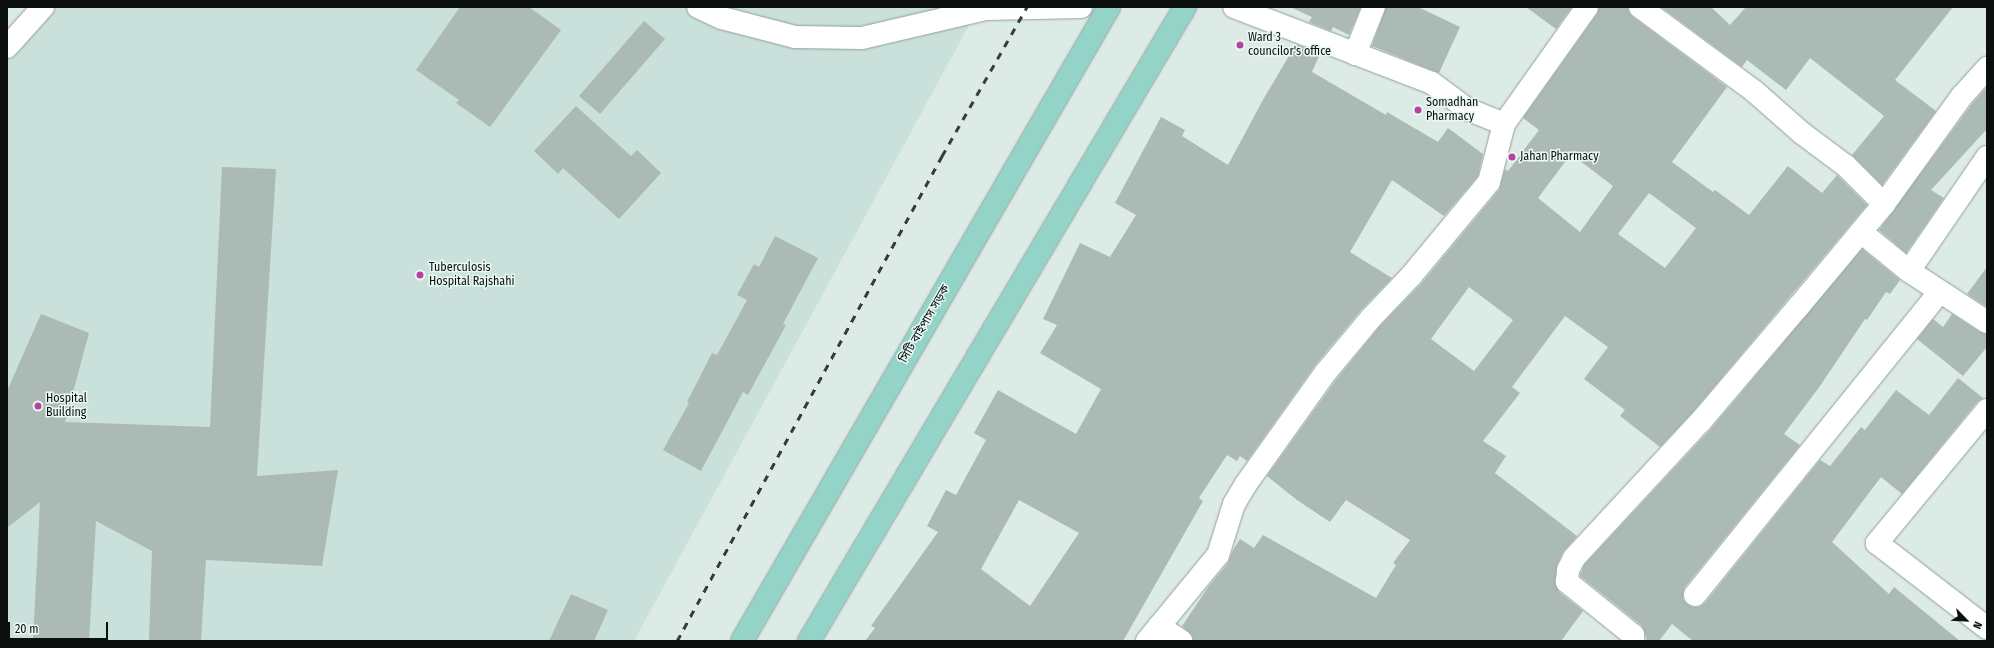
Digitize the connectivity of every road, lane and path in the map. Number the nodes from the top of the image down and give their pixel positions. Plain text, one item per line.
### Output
1 (43, 7) edge
2 (698, 7) edge
3 (1081, 7) edge
4 (1109, 7) edge
5 (1185, 7) edge
6 (1234, 7) edge
7 (1374, 7) edge
8 (1587, 7) edge
9 (1640, 7) edge
10 (7, 47) edge
11 (1355, 54) junction
12 (1987, 68) edge
13 (1504, 124) junction
14 (1987, 157) edge
15 (1884, 204) junction
16 (1861, 232) junction
17 (1909, 271) junction
18 (1940, 291) junction
19 (1987, 322) edge
20 (1987, 410) edge
21 (1695, 595) dead end
22 (1987, 628) edge
23 (1153, 634) edge
24 (742, 641) edge
25 (809, 641) edge
26 (1181, 641) edge
27 (1633, 641) edge

1 - 10 street
2 - 3 street
4 - 24 main road, সিটি বাইপাস সড়ক
5 - 25 main road
6 - 11 street
7 - 11 street
8 - 13 street
9 - 15 street
11 - 13 street
12 - 15 street
13 - 23 street
14 - 17 street
15 - 16 street
16 - 17 street
16 - 27 street
17 - 18 street
18 - 19 street
18 - 21 street
20 - 22 street
23 - 26 street

